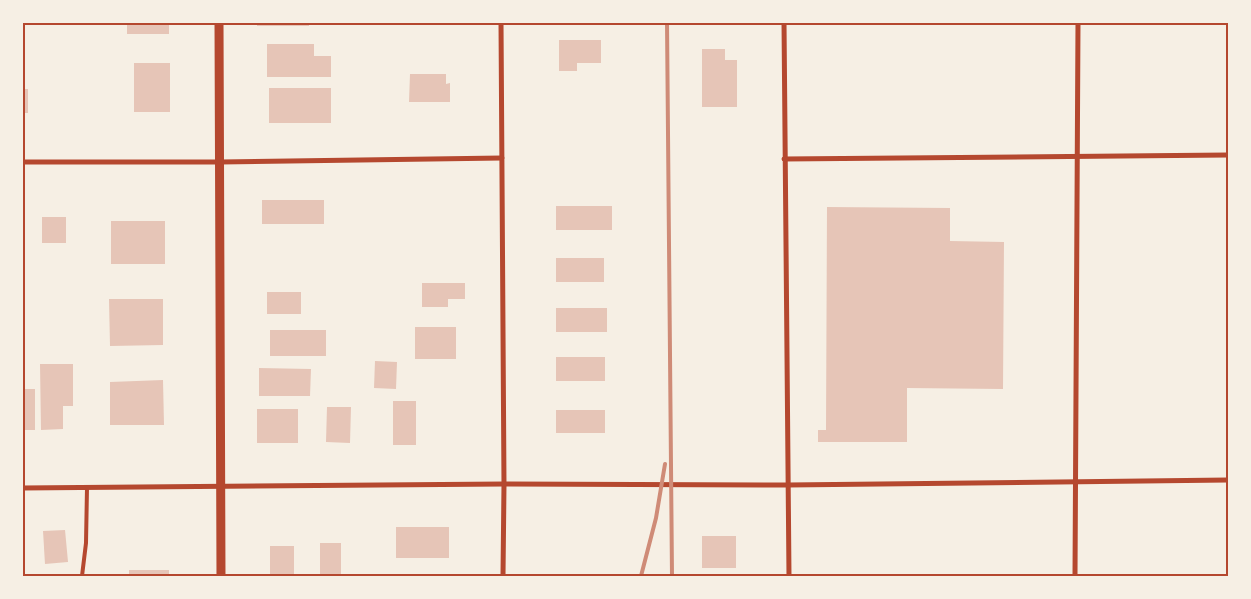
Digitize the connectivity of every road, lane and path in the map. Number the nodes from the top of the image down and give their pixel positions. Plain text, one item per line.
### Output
1 (218, 22) edge
2 (501, 22) edge
3 (784, 22) edge
4 (1078, 22) edge
5 (1228, 154) edge
6 (1078, 156) junction
7 (502, 158) junction
8 (784, 159) junction
9 (22, 162) edge
10 (220, 162) junction
11 (1228, 480) edge
12 (1076, 481) junction
13 (504, 484) junction
14 (788, 485) junction
15 (220, 487) junction
16 (22, 488) edge
17 (87, 488) junction
18 (82, 576) edge
19 (221, 576) edge
20 (502, 576) edge
21 (789, 576) edge
22 (1075, 576) edge

1 - 10 street
2 - 7 street
3 - 8 street
4 - 6 street
5 - 6 street
6 - 8 street
6 - 12 street
7 - 10 street
7 - 13 street
8 - 14 street
9 - 10 street
10 - 15 street
11 - 12 street
12 - 14 street
12 - 22 street
13 - 14 street
13 - 15 street
13 - 20 street
14 - 21 street
15 - 17 street
15 - 19 street
16 - 17 street
17 - 18 lane

